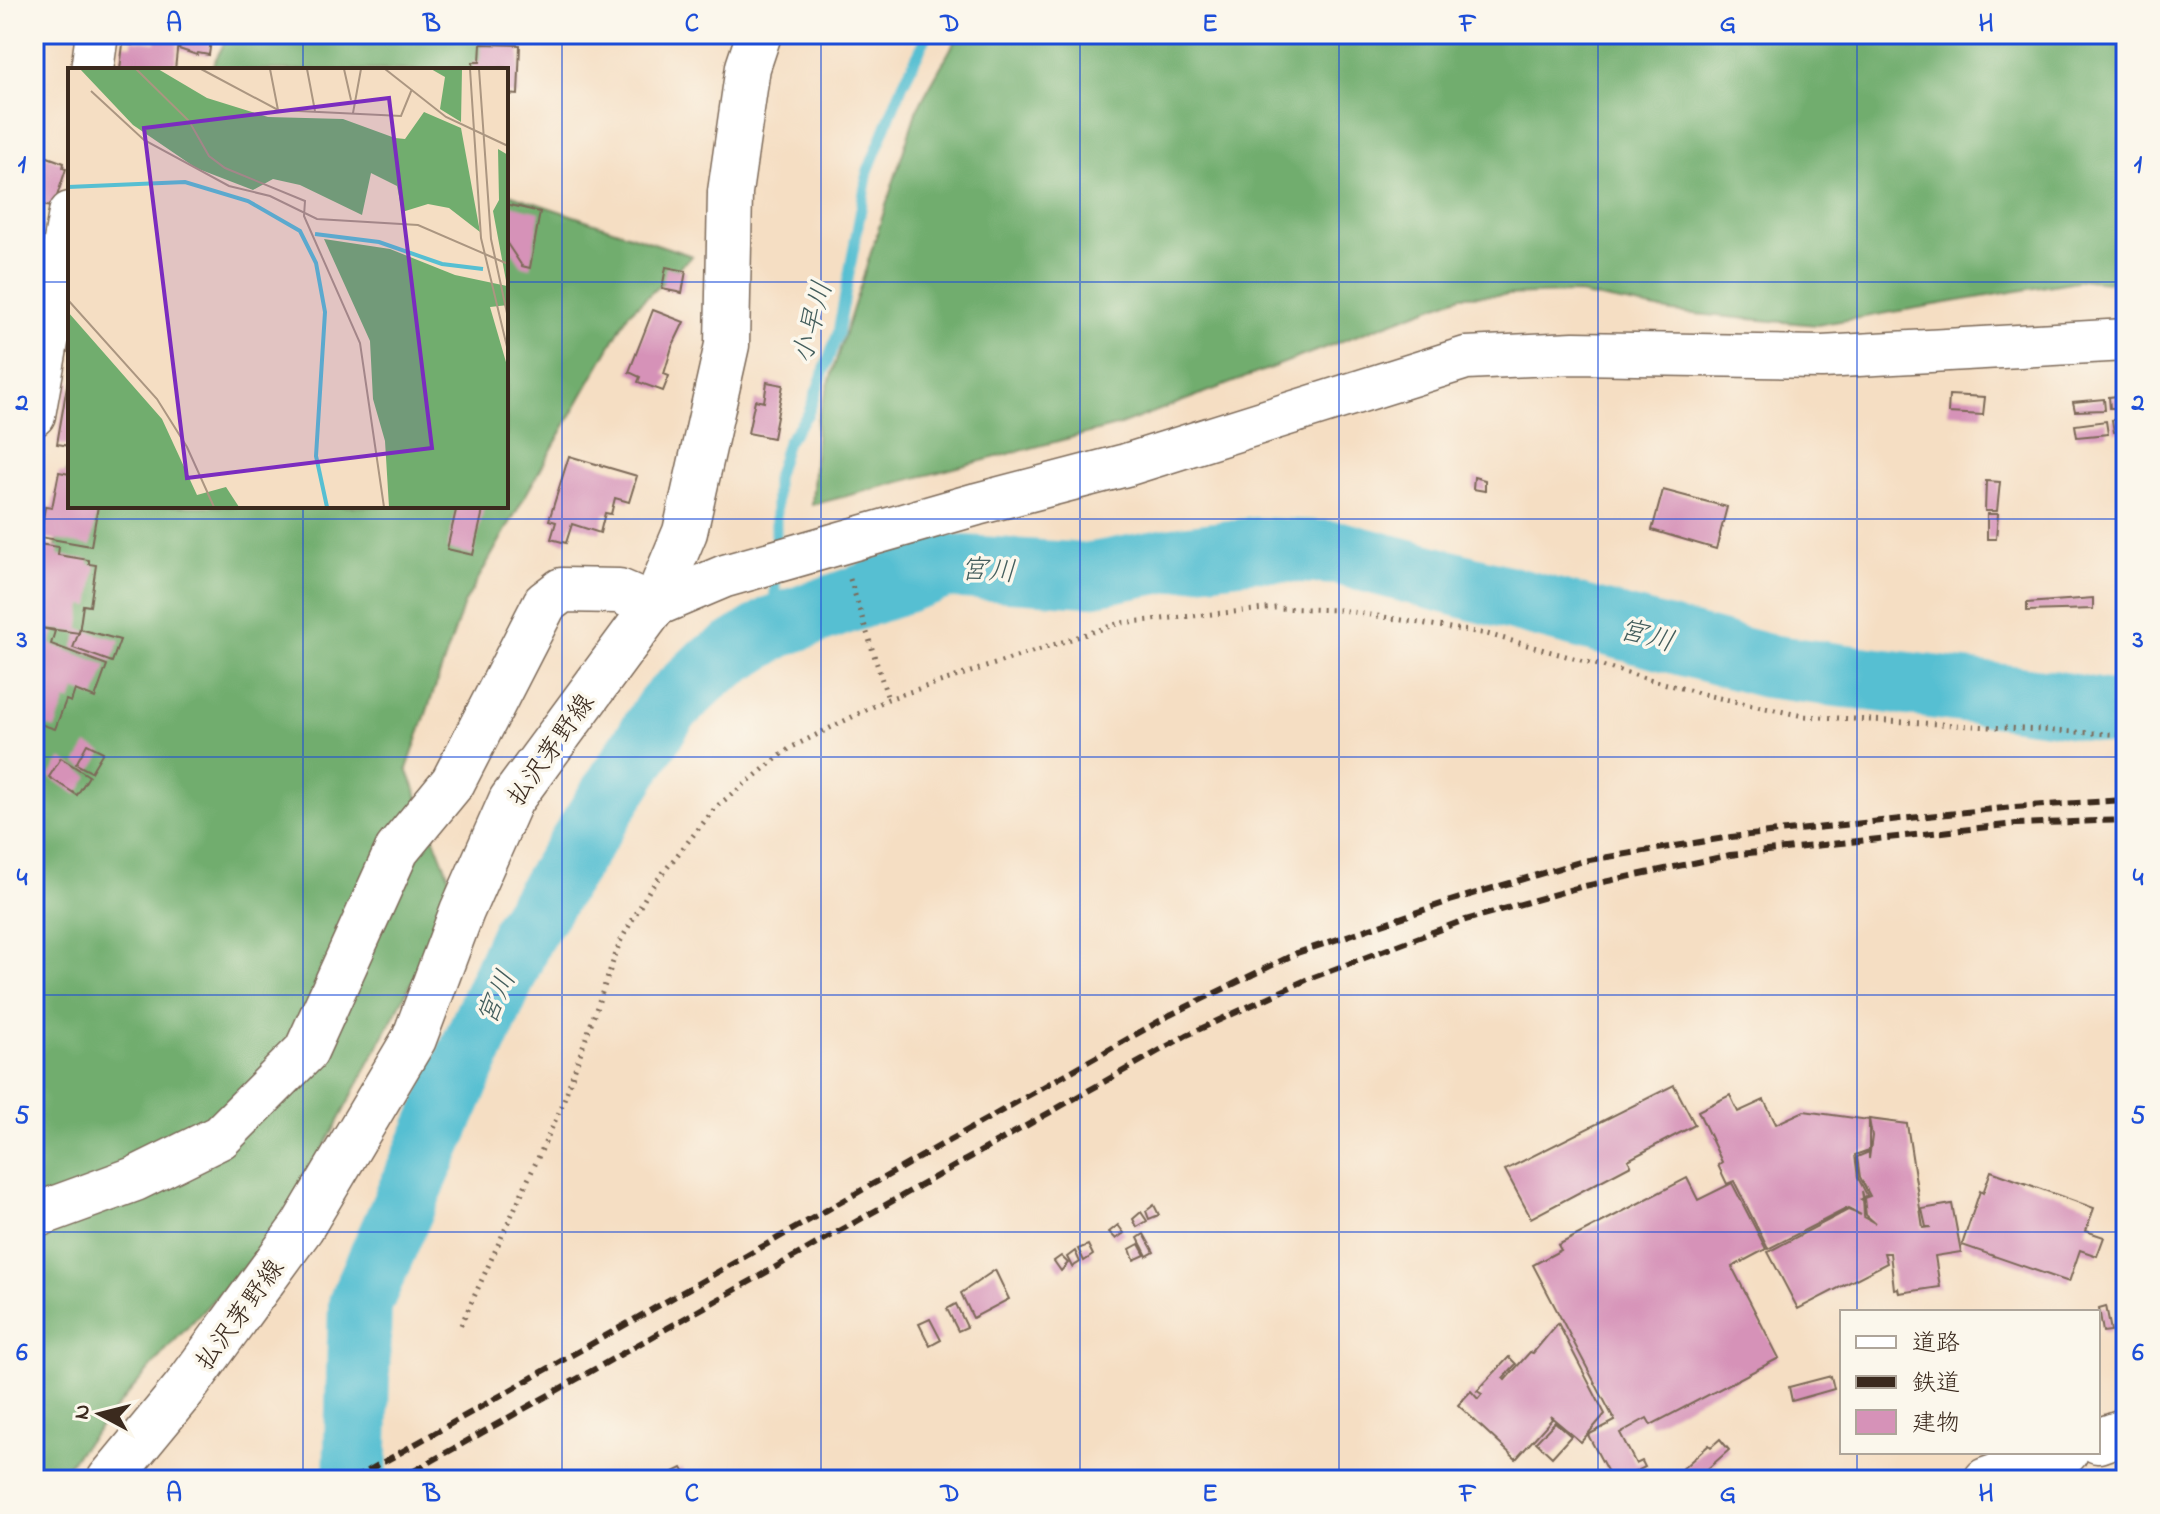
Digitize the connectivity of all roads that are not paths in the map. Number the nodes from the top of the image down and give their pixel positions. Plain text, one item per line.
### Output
1 (97, 34) edge
2 (759, 34) edge
3 (92, 68) edge
4 (57, 225) edge
5 (2126, 340) edge
6 (34, 415) edge
7 (654, 606) junction
8 (34, 1216) edge
9 (2126, 1431) edge
10 (2100, 1440) edge
11 (2060, 1454) edge
12 (109, 1480) edge
13 (1986, 1480) edge

1 - 3 street
2 - 7 main road, 払沢茅野線
4 - 6 street
5 - 7 street
7 - 8 main road
7 - 12 main road, 払沢茅野線
9 - 10 main road
11 - 13 main road

